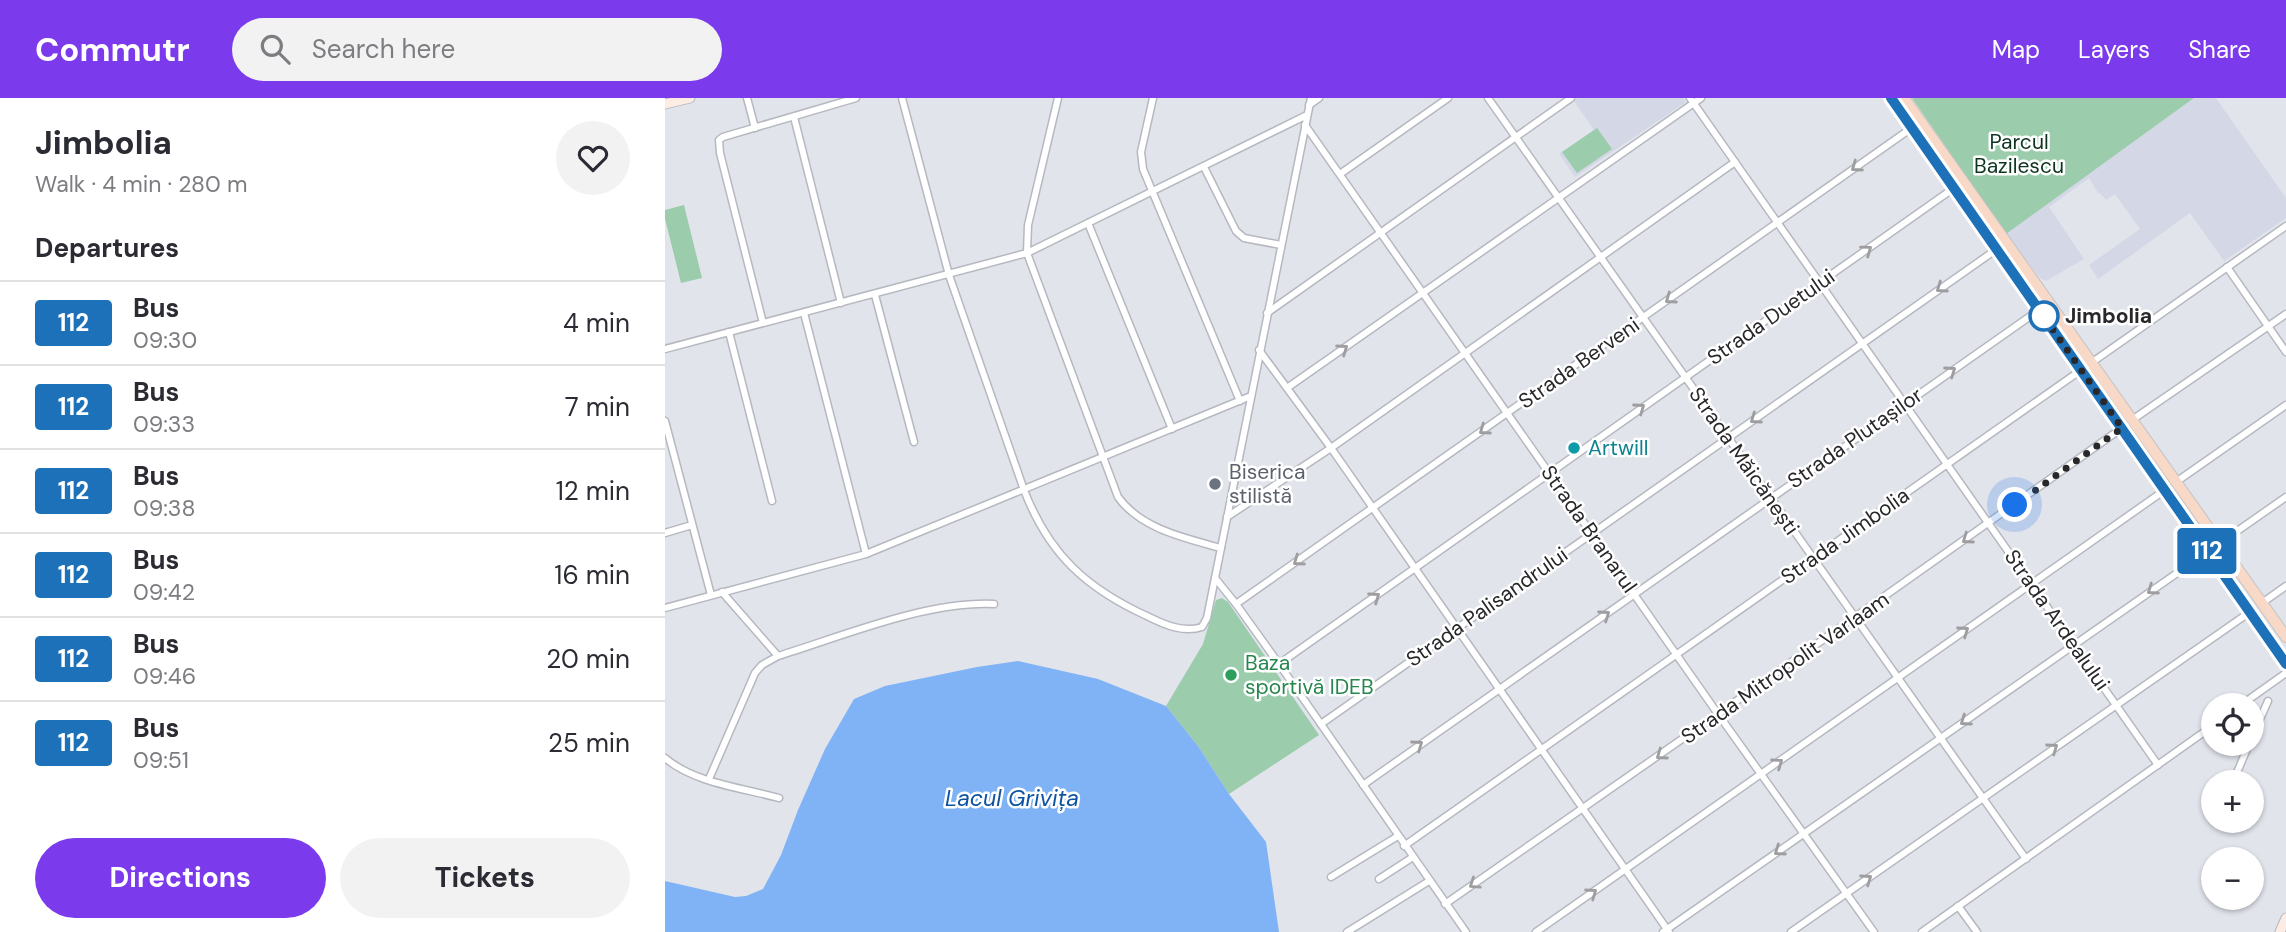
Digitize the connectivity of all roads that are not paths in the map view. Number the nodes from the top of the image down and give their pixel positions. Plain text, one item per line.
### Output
1 (690, 98) edge
2 (747, 98) edge
3 (856, 98) edge
4 (902, 98) edge
5 (1058, 98) edge
6 (1153, 98) edge
7 (1319, 98) edge
8 (1448, 98) edge
9 (1488, 98) edge
10 (1571, 98) edge
11 (1701, 98) edge
12 (1891, 98) edge
13 (1904, 98) edge
14 (1692, 101) edge
15 (1310, 102) edge
16 (665, 104) edge
17 (1307, 115) junction
18 (794, 117) junction
19 (1921, 121) junction
20 (1305, 125) junction
21 (755, 128) junction
22 (1912, 128) junction
23 (1515, 137) junction
24 (1735, 162) junction
25 (1204, 167) junction
26 (1340, 174) junction
27 (1954, 188) junction
28 (1152, 192) junction
29 (1559, 198) junction
30 (1088, 223) junction
31 (1778, 223) junction
32 (2286, 226) edge
33 (1381, 232) junction
34 (1281, 245) junction
35 (1997, 249) junction
36 (1027, 253) junction
37 (1601, 258) junction
38 (2227, 267) junction
39 (949, 275) junction
40 (1821, 283) junction
41 (1424, 292) junction
42 (875, 295) junction
43 (841, 303) junction
44 (2039, 310) junction
45 (804, 313) junction
46 (1267, 313) junction
47 (2286, 314) edge
48 (1643, 318) junction
49 (763, 323) junction
50 (2268, 326) junction
51 (729, 332) junction
52 (1863, 344) junction
53 (665, 349) edge
54 (1259, 350) junction
55 (2286, 352) edge
56 (1466, 353) junction
57 (2091, 363) junction
58 (2081, 370) junction
59 (1685, 377) junction
60 (1287, 388) junction
61 (1251, 396) junction
62 (1240, 401) junction
63 (1905, 404) junction
64 (2286, 405) edge
65 (1508, 413) junction
66 (665, 421) edge
67 (2131, 421) junction
68 (2122, 428) junction
69 (1172, 429) junction
70 (1728, 438) junction
71 (914, 442) dead end
72 (1331, 448) junction
73 (674, 457) junction
74 (1102, 457) junction
75 (665, 459) edge
76 (1947, 464) junction
77 (1550, 472) junction
78 (2175, 483) junction
79 (1024, 490) junction
80 (2165, 490) junction
81 (2286, 496) edge
82 (1771, 498) junction
83 (772, 501) dead end
84 (1373, 508) junction
85 (1227, 517) junction
86 (1990, 523) junction
87 (692, 525) junction
88 (665, 533) edge
89 (1592, 533) junction
90 (2221, 543) junction
91 (1221, 548) junction
92 (2207, 551) junction
93 (866, 554) junction
94 (1813, 558) junction
95 (1415, 569) junction
96 (1215, 578) junction
97 (2032, 584) junction
98 (2286, 586) edge
99 (722, 592) junction
100 (1635, 594) junction
101 (711, 595) junction
102 (2262, 603) junction
103 (994, 604) dead end
104 (1237, 604) junction
105 (665, 608) edge
106 (2250, 612) junction
107 (1856, 618) junction
108 (1457, 628) junction
109 (2286, 637) edge
110 (2074, 645) junction
111 (1676, 654) junction
112 (778, 656) junction
113 (1279, 664) junction
114 (2286, 664) edge
115 (2286, 673) edge
116 (1898, 678) junction
117 (1499, 689) junction
118 (2258, 693) edge
119 (2268, 701) dead end
120 (2116, 704) junction
121 (2264, 710) edge
122 (1718, 714) junction
123 (1321, 724) junction
124 (2201, 734) edge
125 (1941, 738) junction
126 (1542, 749) junction
127 (665, 758) edge
128 (2158, 765) junction
129 (1761, 775) junction
130 (709, 779) junction
131 (1363, 785) junction
132 (1982, 798) junction
133 (779, 799) dead end
134 (1584, 809) junction
135 (1803, 834) junction
136 (1398, 836) junction
137 (1404, 846) junction
138 (1413, 858) junction
139 (2025, 859) junction
140 (1626, 869) junction
141 (1331, 877) dead end
142 (1379, 878) dead end
143 (1429, 881) junction
144 (1846, 893) junction
145 (1445, 904) junction
146 (1958, 906) junction
147 (2286, 918) edge
148 (1460, 931) edge
149 (1667, 931) edge
150 (1347, 932) edge
151 (1536, 932) edge
152 (1791, 932) edge
153 (1874, 932) edge
154 (1922, 932) edge
155 (1977, 932) edge
156 (2280, 932) edge

1 - 16 street
2 - 21 street
3 - 18 street
4 - 39 street
5 - 36 street
6 - 28 street
7 - 15 street
8 - 26 street
9 - 23 street, Strada Măicănești
10 - 23 street
11 - 14 street
12 - 22 main road
13 - 19 main road
14 - 24 street, Strada Ardealului
14 - 29 street
15 - 17 street
17 - 20 street
17 - 25 street
18 - 21 street
18 - 43 street
19 - 22 street, Strada Berveni
19 - 57 main road
20 - 26 street, Strada Branarul
20 - 34 street
21 - 49 street
22 - 27 main road
22 -> 31 street, Strada Berveni
23 - 29 street, Strada Măicănești
23 - 33 street
24 - 31 street, Strada Ardealului
24 - 37 street
25 - 28 street
25 - 34 street
26 - 33 street, Strada Branarul
27 - 35 main road
40 -> 27 street, Strada Duetului
28 - 30 street
28 - 62 street
29 - 37 street, Strada Măicănești
29 - 41 street
30 - 36 street
30 - 69 street
31 - 40 street, Strada Ardealului
31 -> 48 street, Strada Berveni
32 - 38 street, Strada Jimbolia
33 - 41 street, Strada Branarul
33 - 46 street
34 - 46 street
35 - 44 main road
35 -> 52 street, Strada Palisandrului
36 - 39 street
36 - 74 street
37 - 48 street, Strada Măicănești
37 - 56 street
38 - 50 street
38 - 57 street, Strada Jimbolia
39 - 42 street
39 - 79 street
40 - 52 street, Strada Ardealului
40 - 59 street, Strada Duetului
41 - 56 street, Strada Branarul
60 -> 41 street
42 - 43 street
42 - 71 street
43 - 45 street
44 - 58 main road
63 -> 44 street, Strada Plutașilor
45 - 49 street
45 - 93 street
46 - 54 street
47 - 50 street
48 - 59 street, Strada Măicănești
48 - 65 street, Strada Berveni
49 - 51 street
50 - 55 street
50 - 67 street
51 - 53 street
51 - 83 street
52 - 63 street, Strada Ardealului
52 -> 70 street, Strada Palisandrului
54 - 60 street
54 - 61 street
56 - 65 street, Strada Branarul
56 - 72 street
57 - 58 street, Strada Jimbolia
57 - 67 main road
58 - 68 main road
58 - 76 street, Strada Jimbolia
59 - 70 street, Strada Măicănești
77 -> 59 street, Strada Duetului
60 - 72 street
61 - 62 street
61 - 85 street
62 - 69 street
63 - 76 street, Strada Ardealului
63 - 82 street, Strada Plutașilor
64 - 78 street
65 - 77 street, Strada Branarul
65 -> 84 street, Strada Berveni
66 - 73 street
67 - 78 main road
68 - 80 main road
68 - 86 street, Strada Mitropolit Varlaam
69 - 74 street
70 - 82 street, Strada Măicănești
70 - 89 street, Strada Palisandrului
72 - 84 street
72 - 85 street
73 - 75 street
73 - 87 street
74 - 79 street
74 - 91 street
76 - 86 street, Strada Ardealului
76 - 94 street, Strada Jimbolia
77 - 89 street, Strada Branarul
77 - 95 street, Strada Duetului
78 - 90 main road
79 - 93 street
79 - 96 street
80 - 92 main road
80 - 97 street
81 - 90 street
82 - 94 street, Strada Măicănești
82 - 100 street, Strada Plutașilor
84 - 95 street
84 -> 104 street, Strada Berveni
85 - 91 street
86 - 97 street, Strada Ardealului
86 -> 107 street, Strada Mitropolit Varlaam
87 - 88 street
87 - 101 street
89 - 100 street, Strada Branarul
89 - 108 street, Strada Palisandrului
90 - 92 street
90 - 102 main road
91 - 96 street
92 - 106 main road
92 -> 110 street
93 - 99 street
94 - 107 street, Strada Măicănești
94 - 111 street, Strada Jimbolia
95 - 108 street
113 -> 95 street, Strada Duetului
96 - 104 street
97 - 110 street, Strada Ardealului
116 -> 97 street
98 - 102 street
99 - 101 street
99 - 112 street
100 - 111 street, Strada Branarul
117 -> 100 street, Strada Plutașilor
101 - 105 street
102 - 109 main road
103 - 112 street
104 - 113 street
106 - 114 main road
106 - 120 street
107 - 116 street, Strada Măicănești
107 - 122 street, Strada Mitropolit Varlaam
108 - 117 street
108 - 123 street, Strada Palisandrului
110 - 120 street, Strada Ardealului
110 -> 125 street
111 - 122 street, Strada Branarul
111 - 126 street, Strada Jimbolia
112 - 130 street
113 - 123 street
115 - 118 street
116 - 125 street, Strada Măicănești
129 -> 116 street
117 - 126 street
131 -> 117 street, Strada Plutașilor
119 - 121 street
120 - 128 street, Strada Ardealului
132 -> 120 street
122 - 129 street, Strada Branarul
122 -> 134 street, Strada Mitropolit Varlaam
123 - 131 street
124 - 128 street
125 - 132 street, Strada Măicănești
125 - 135 street
126 - 134 street
126 - 137 street, Strada Jimbolia
127 - 130 street
128 - 139 street
129 - 135 street, Strada Branarul
129 - 140 street
130 - 133 street
131 - 136 street
132 - 139 street, Strada Măicănești
144 -> 132 street
134 - 140 street
134 -> 145 street, Strada Mitropolit Varlaam
135 - 144 street, Strada Branarul
135 -> 149 street
136 - 137 street
136 - 141 street
137 - 138 street
138 - 142 street
138 - 143 street
139 - 146 street
140 - 149 street
151 -> 140 street
143 - 145 street
143 - 150 street
144 - 152 street
144 - 153 street, Strada Branarul
145 - 148 street
146 - 154 street
146 - 155 street
147 - 156 street

